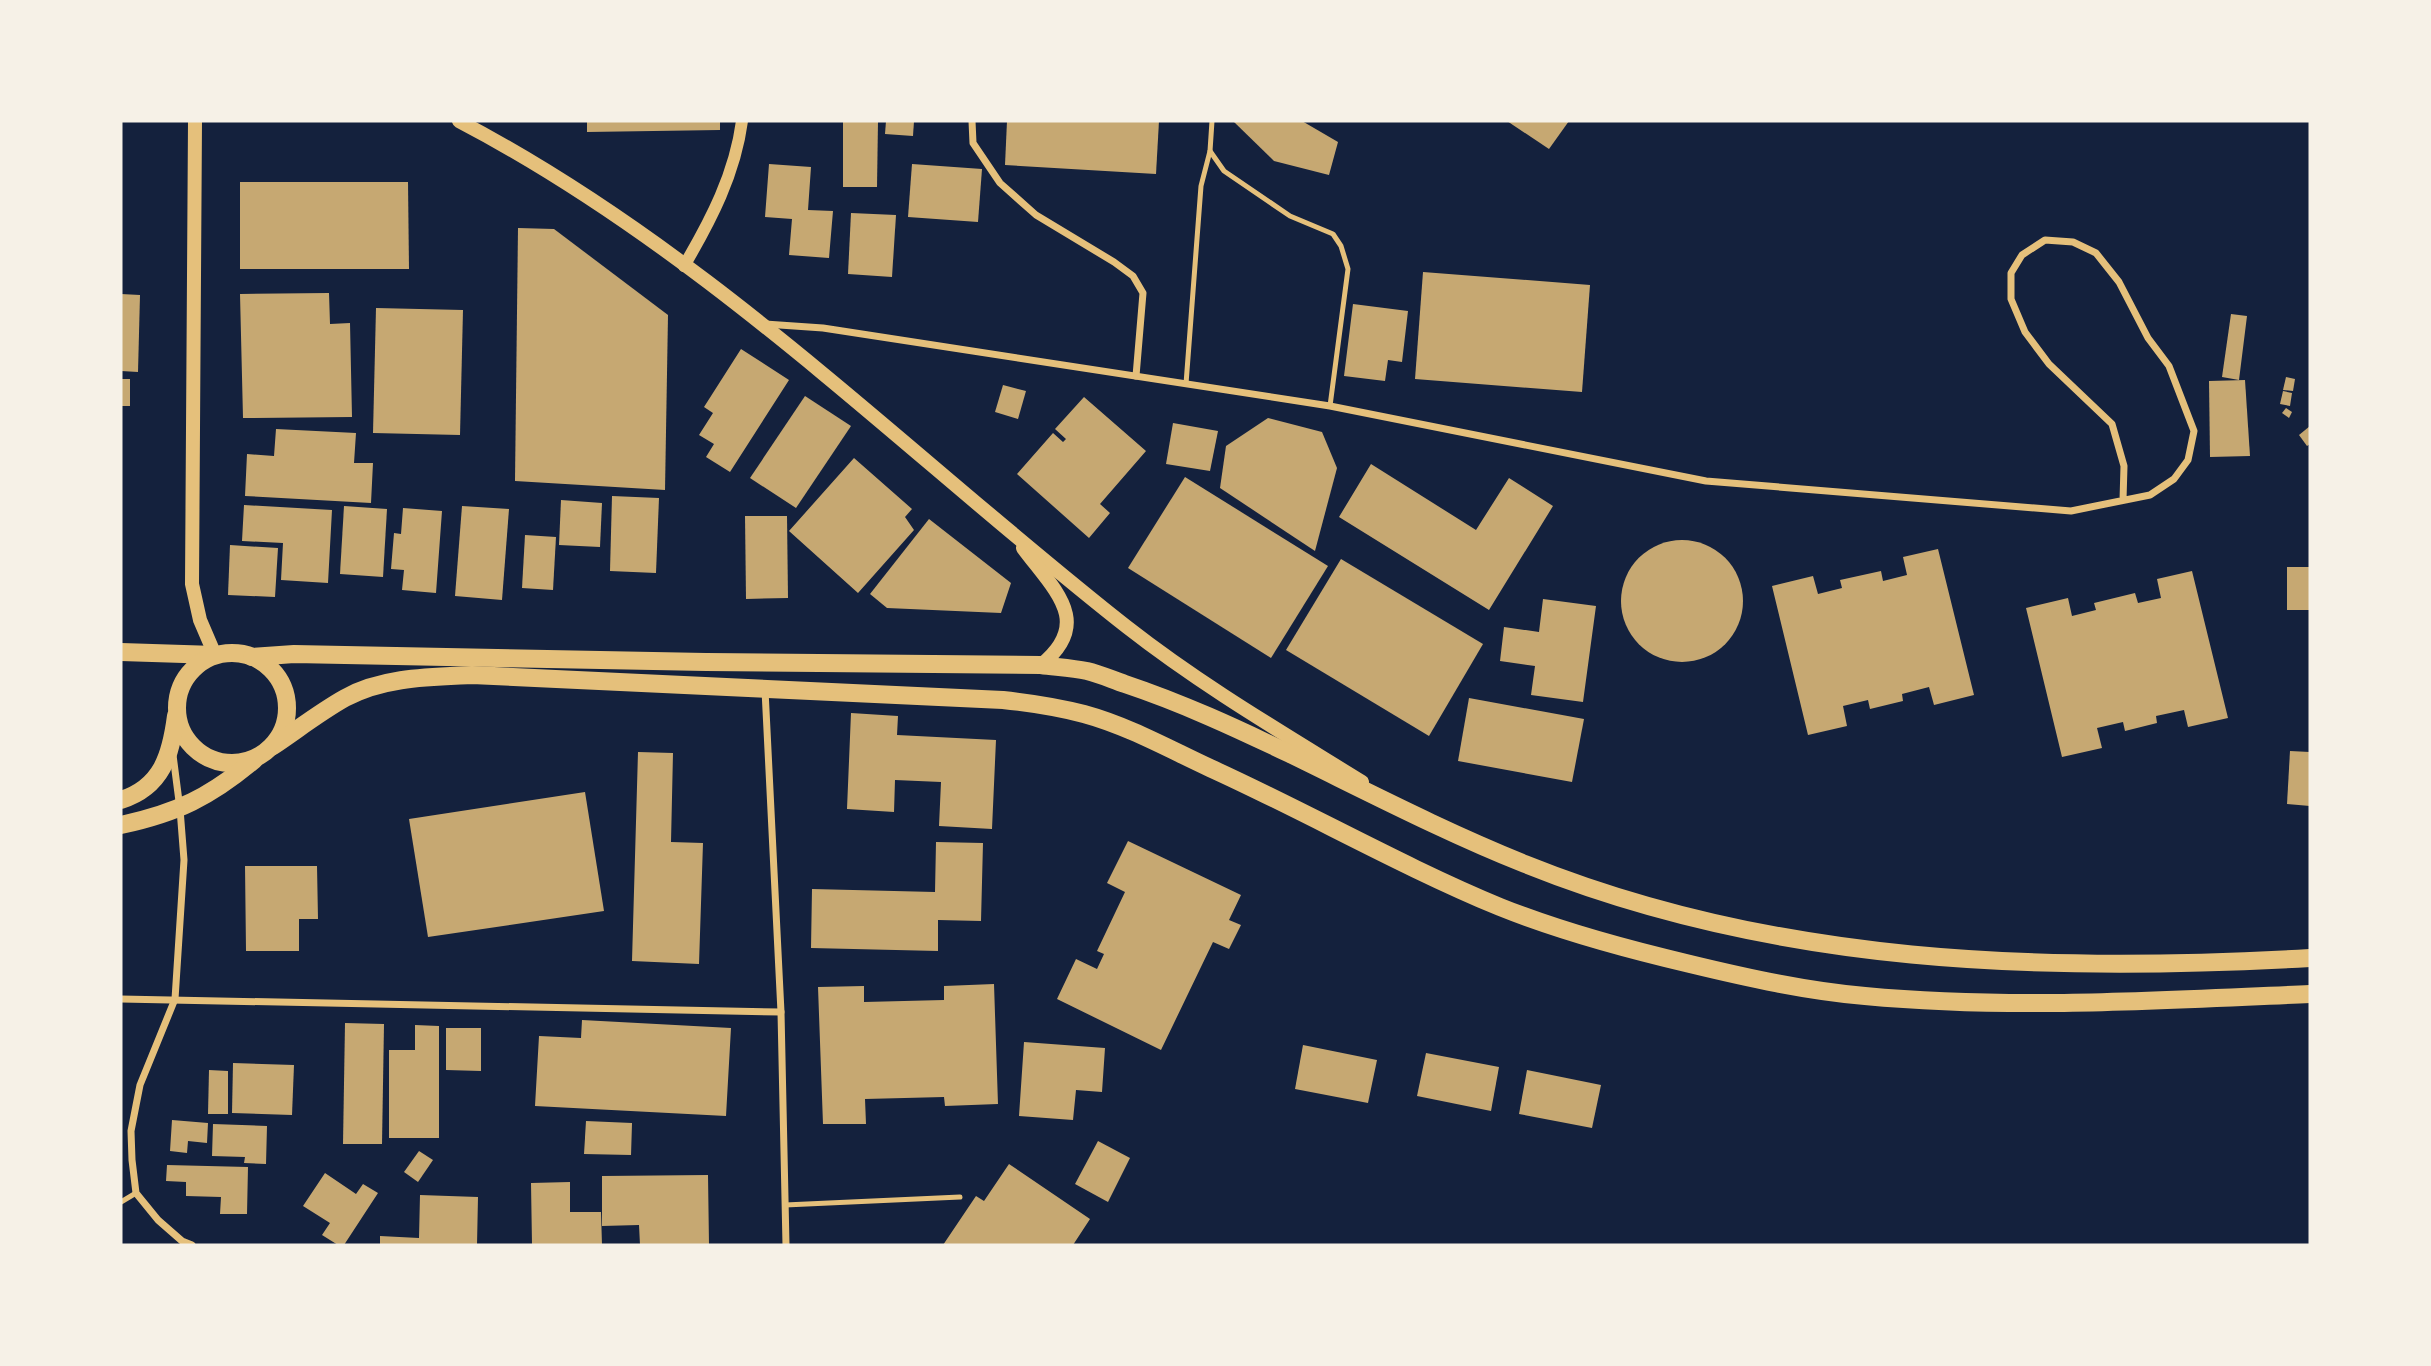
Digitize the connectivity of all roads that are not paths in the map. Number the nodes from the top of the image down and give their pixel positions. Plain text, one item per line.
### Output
1 (195, 121) edge
2 (458, 121) edge
3 (742, 121) edge
4 (972, 121) edge
5 (1212, 121) edge
6 (1210, 151) junction
7 (684, 266) junction
8 (761, 324) junction
9 (1136, 376) junction
10 (1186, 384) junction
11 (1330, 406) junction
12 (2123, 500) junction
13 (1010, 530) junction
14 (121, 652) edge
15 (215, 655) junction
16 (252, 657) junction
17 (1041, 665) junction
18 (765, 690) junction
19 (177, 712) junction
20 (172, 748) junction
21 (266, 751) junction
22 (121, 800) edge
23 (180, 808) junction
24 (1421, 818) junction
25 (121, 825) edge
26 (2310, 958) edge
27 (2310, 994) edge
28 (121, 999) edge
29 (175, 999) junction
30 (781, 1012) junction
31 (136, 1194) junction
32 (960, 1197) dead end
33 (121, 1202) edge
34 (785, 1205) junction
35 (192, 1245) edge
36 (786, 1245) edge

1 - 15 main road
2 - 7 main road
3 - 7 street
4 - 9 street
5 - 6 lane
6 - 10 lane
6 - 11 lane
7 - 8 main road
8 - 9 street
8 - 13 main road
9 - 10 street
10 - 11 street
11 - 12 street
12 - 12 street
13 - 17 main road
13 - 24 main road
14 - 15 main road
15 - 16 main road
15 - 19 main road
16 - 17 main road
16 - 21 main road
17 - 24 main road
18 - 21 main road
18 - 27 main road
18 - 30 street
19 - 20 main road
19 - 21 main road
20 - 22 main road
20 - 23 street
21 - 23 main road
23 - 25 main road
23 - 29 street
24 - 26 main road
28 - 29 street
29 - 30 street
29 - 31 street
30 - 34 street
31 - 33 lane
31 - 35 street
32 - 34 lane
34 - 36 street

